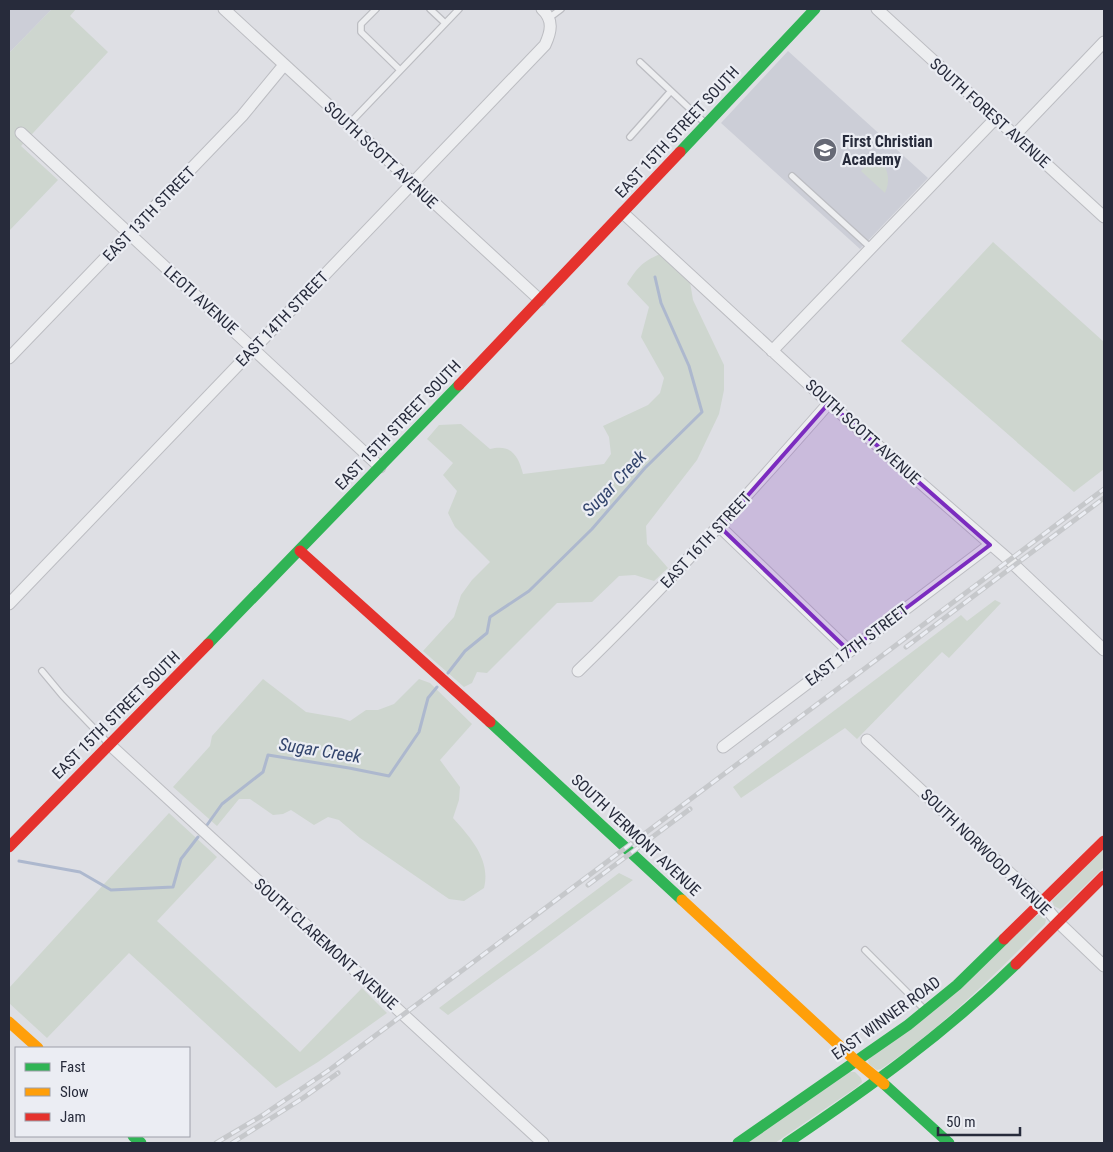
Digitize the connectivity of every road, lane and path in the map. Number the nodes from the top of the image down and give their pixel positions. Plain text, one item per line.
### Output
1 (224, 9) edge
2 (376, 9) edge
3 (430, 9) edge
4 (459, 9) edge
5 (561, 9) edge
6 (815, 9) edge
7 (876, 9) edge
8 (545, 13) edge
9 (445, 23) junction
10 (1104, 42) edge
11 (640, 62) dead end
12 (284, 65) junction
13 (400, 70) junction
14 (671, 91) junction
15 (995, 119) junction
16 (348, 124) junction
17 (706, 125) junction
18 (21, 133) dead end
19 (1014, 136) junction
20 (630, 137) dead end
21 (792, 176) dead end
22 (412, 184) junction
23 (623, 213) junction
24 (1104, 217) edge
25 (129, 234) junction
26 (871, 248) junction
27 (540, 300) junction
28 (253, 348) junction
29 (772, 351) junction
30 (9, 358) edge
31 (829, 403) junction
32 (380, 468) junction
33 (720, 527) junction
34 (990, 545) junction
35 (300, 551) junction
36 (9, 604) edge
37 (1104, 650) edge
38 (849, 651) junction
39 (42, 671) dead end
40 (578, 671) dead end
41 (867, 740) dead end
42 (109, 744) junction
43 (723, 747) dead end
44 (1104, 841) edge
45 (9, 847) edge
46 (1104, 876) edge
47 (1042, 902) junction
48 (1058, 922) junction
49 (865, 950) dead end
50 (1104, 966) edge
51 (926, 1011) junction
52 (9, 1022) edge
53 (37, 1047) edge
54 (856, 1061) junction
55 (880, 1079) junction
56 (543, 1143) edge
57 (738, 1143) edge
58 (787, 1143) edge
59 (949, 1143) edge

1 - 12 street, SOUTH SCOTT AVENUE
2 - 13 lane
3 - 9 lane
4 - 9 lane
5 - 8 lane
6 - 17 street, EAST 15TH STREET SOUTH
7 - 15 street, SOUTH FOREST AVENUE
8 - 22 street, EAST 14TH STREET
9 - 13 lane
10 - 19 street
11 - 14 lane
12 - 16 street, SOUTH SCOTT AVENUE
12 - 25 street, EAST 13TH STREET
13 - 16 lane
14 - 17 lane
14 - 20 lane
15 - 19 street, SOUTH FOREST AVENUE
15 - 26 street
16 - 22 street, SOUTH SCOTT AVENUE
17 - 23 street, EAST 15TH STREET SOUTH
18 - 25 street, LEOTI AVENUE
19 - 24 street, SOUTH FOREST AVENUE
21 - 26 lane
22 - 27 street, SOUTH SCOTT AVENUE
22 - 28 street, EAST 14TH STREET
23 - 27 street, EAST 15TH STREET SOUTH
23 - 29 street, SOUTH SCOTT AVENUE
25 - 28 street, LEOTI AVENUE
25 - 30 street, EAST 13TH STREET
26 - 29 street
27 - 32 street, EAST 15TH STREET SOUTH
28 - 32 street, LEOTI AVENUE
28 - 36 street, EAST 14TH STREET
29 - 31 street, SOUTH SCOTT AVENUE
31 - 33 street, EAST 16TH STREET
31 - 34 street, SOUTH SCOTT AVENUE
32 - 35 street, EAST 15TH STREET SOUTH
33 - 38 street
33 - 40 street, EAST 16TH STREET
34 - 37 street, SOUTH SCOTT AVENUE
34 - 38 street, EAST 17TH STREET
35 - 42 street, EAST 15TH STREET SOUTH
35 - 54 street, SOUTH VERMONT AVENUE
38 - 43 street, EAST 17TH STREET
39 - 42 lane
41 - 47 street, SOUTH NORWOOD AVENUE
42 - 45 street, EAST 15TH STREET SOUTH
42 - 56 street, SOUTH CLAREMONT AVENUE
44 - 47 street, EAST WINNER ROAD
46 - 48 street
47 - 48 street, SOUTH NORWOOD AVENUE
47 - 51 street, EAST WINNER ROAD
48 - 50 street, SOUTH NORWOOD AVENUE
48 - 55 street
49 - 51 lane
51 - 54 street, EAST WINNER ROAD
52 - 53 street
54 - 55 street, SOUTH VERMONT AVENUE
54 - 57 street, EAST WINNER ROAD
55 - 58 street
55 - 59 street, SOUTH VERMONT AVENUE

